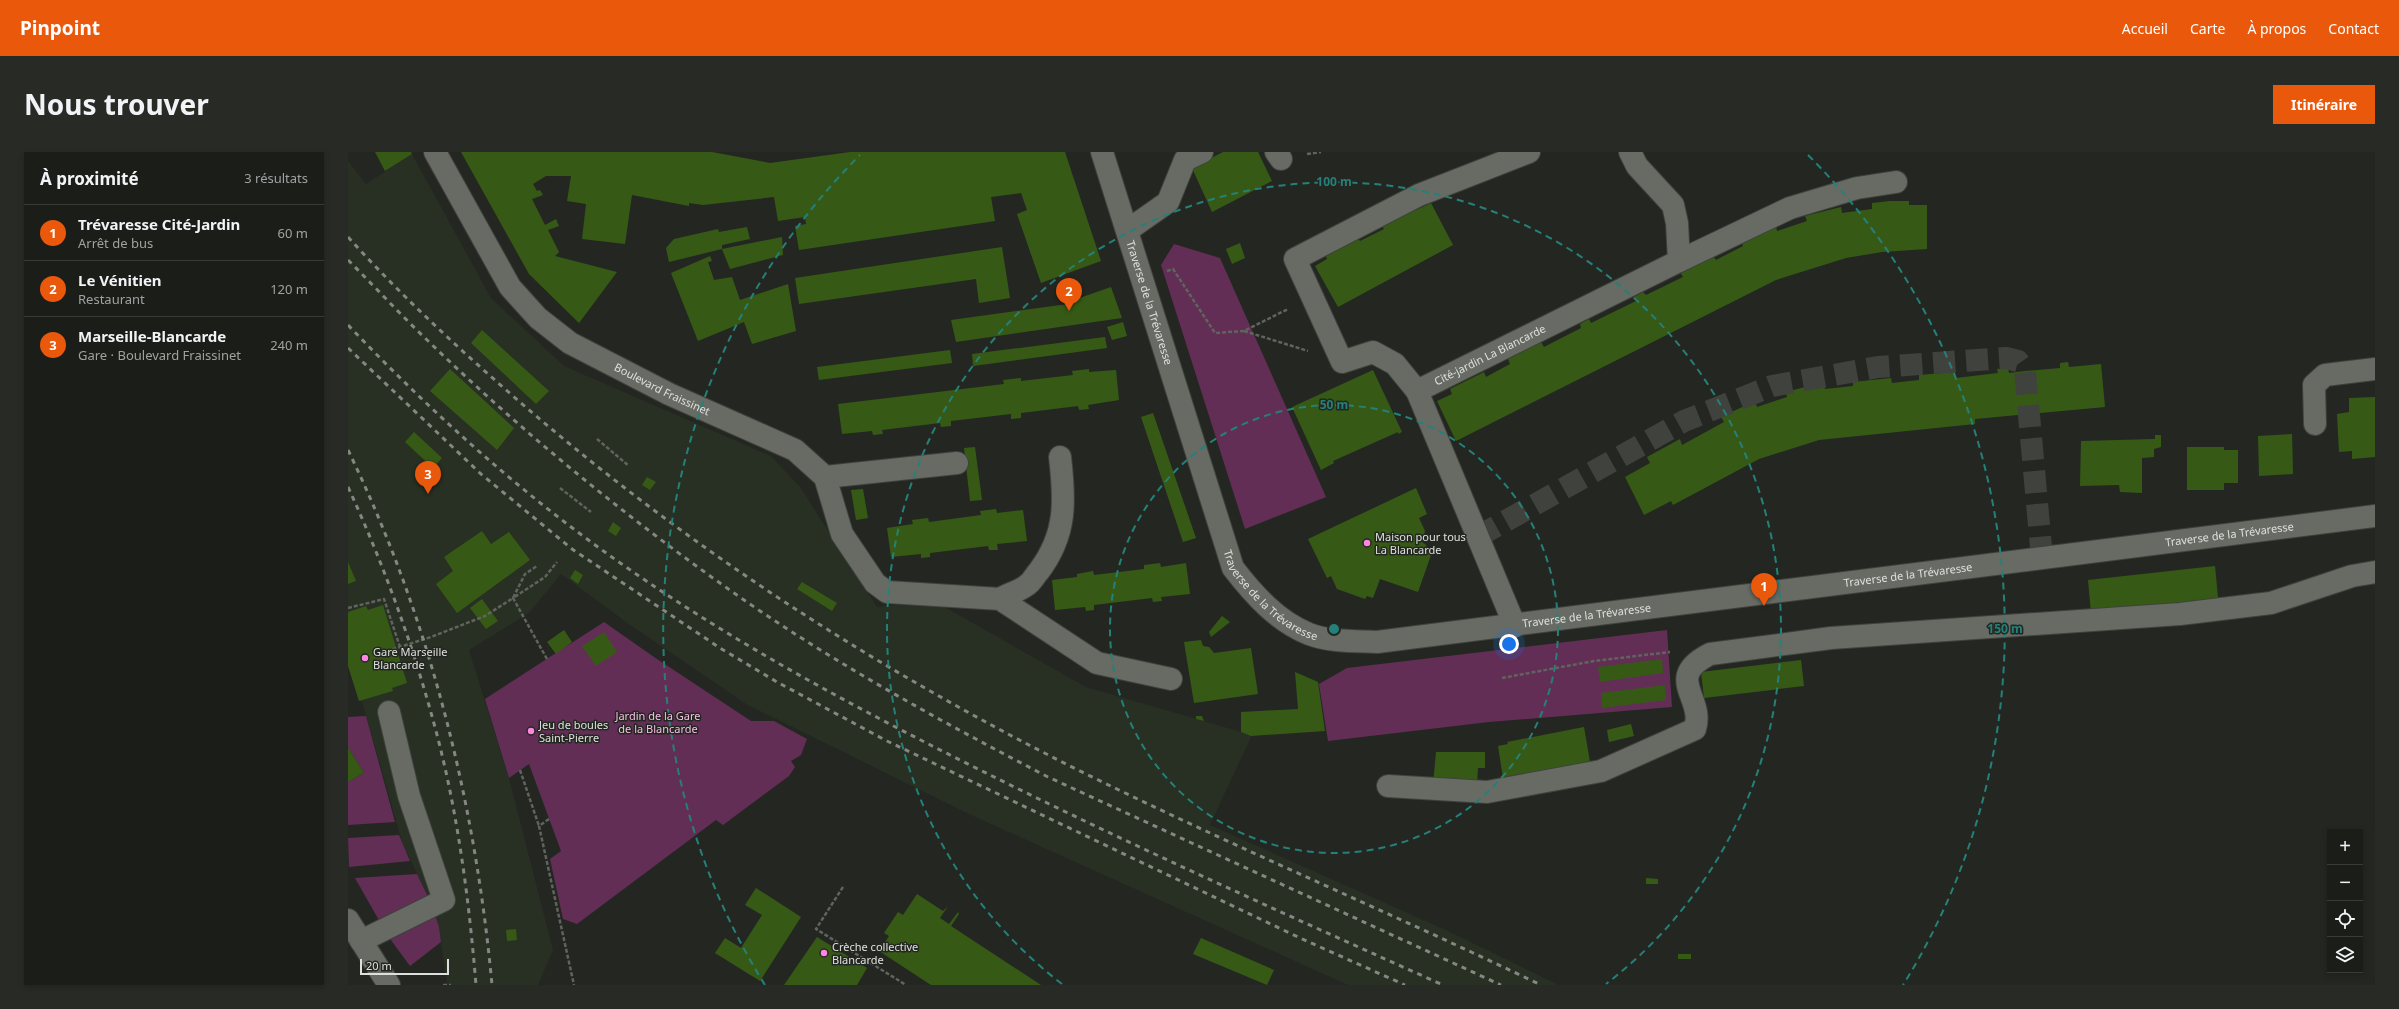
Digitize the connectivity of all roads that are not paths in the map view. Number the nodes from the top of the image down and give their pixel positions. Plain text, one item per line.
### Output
1 (435, 152) edge
2 (1102, 152) edge
3 (1202, 152) edge
4 (1529, 152) edge
5 (1630, 152) edge
6 (1896, 182) dead end
7 (1128, 230) junction
8 (1679, 261) junction
9 (2375, 369) edge
10 (1417, 391) junction
11 (2314, 424) dead end
12 (1060, 457) dead end
13 (957, 463) dead end
14 (825, 478) junction
15 (2375, 516) edge
16 (2375, 572) edge
17 (1000, 599) junction
18 (1515, 626) junction
19 (1171, 679) dead end
20 (389, 712) dead end
21 (1388, 786) dead end
22 (348, 920) edge
23 (361, 941) junction
24 (389, 985) edge

1 - 14 street, Boulevard Fraissinet
2 - 7 street, Traverse de la Trévaresse
3 - 7 street
4 - 10 street
5 - 8 street
6 - 8 street, Cité-jardin La Blancarde
7 - 18 street, Traverse de la Trévaresse
8 - 10 street, Cité-jardin La Blancarde
9 - 11 street
10 - 18 street
12 - 17 street
13 - 14 street
14 - 17 street
15 - 18 street, Traverse de la Trévaresse
16 - 21 street
17 - 19 street
20 - 23 street
22 - 23 street
23 - 24 street

